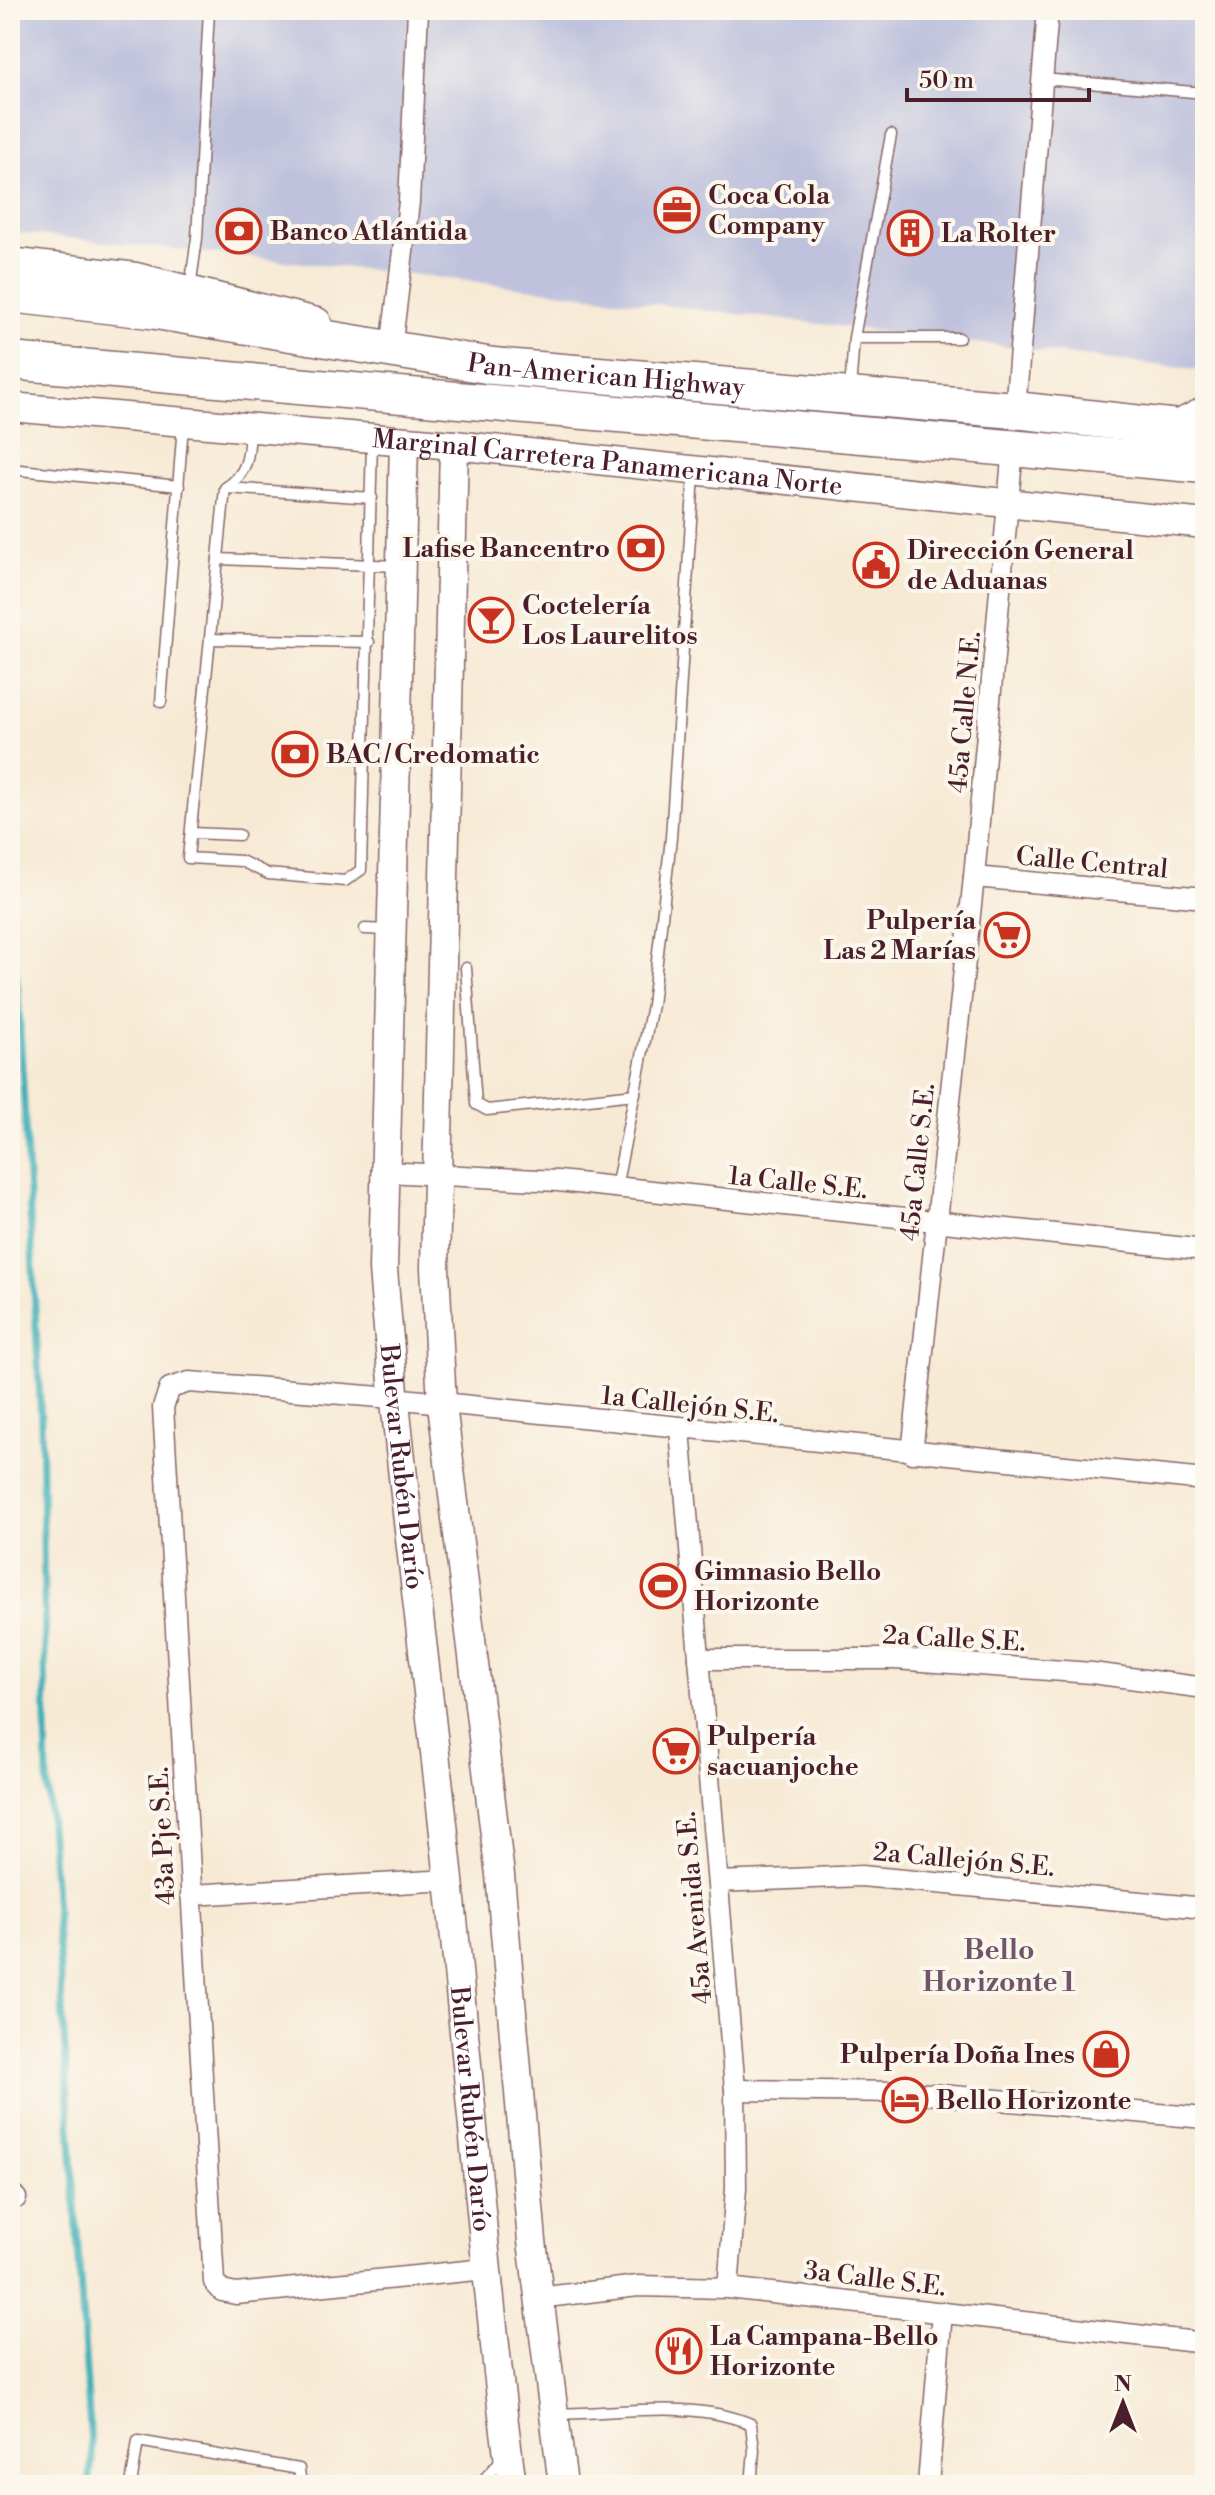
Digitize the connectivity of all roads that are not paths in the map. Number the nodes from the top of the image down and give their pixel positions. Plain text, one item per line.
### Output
1 (209, 10) edge
2 (418, 10) edge
3 (1048, 10) edge
4 (1205, 63) edge
5 (1042, 79) junction
6 (1204, 93) edge
7 (891, 135) dead end
8 (10, 262) edge
9 (190, 290) junction
10 (10, 294) edge
11 (854, 338) junction
12 (959, 338) dead end
13 (392, 341) junction
14 (10, 361) edge
15 (493, 366) junction
16 (849, 396) junction
17 (1205, 401) edge
18 (10, 407) edge
19 (1015, 410) junction
20 (184, 421) junction
21 (1154, 426) junction
22 (250, 427) junction
23 (1205, 431) edge
24 (372, 439) junction
25 (404, 442) junction
26 (454, 445) junction
27 (1013, 448) junction
28 (1205, 465) edge
29 (10, 469) edge
30 (695, 472) junction
31 (179, 486) junction
32 (225, 488) junction
33 (372, 498) junction
34 (1009, 504) junction
35 (1205, 524) edge
36 (218, 559) junction
37 (370, 565) junction
38 (399, 566) junction
39 (210, 639) junction
40 (369, 642) junction
41 (161, 702) dead end
42 (191, 833) junction
43 (239, 835) dead end
44 (974, 877) junction
45 (1205, 898) edge
46 (466, 968) dead end
47 (635, 1094) junction
48 (386, 1172) junction
49 (439, 1174) junction
50 (616, 1188) junction
51 (936, 1224) junction
52 (1205, 1250) edge
53 (170, 1388) joint
54 (393, 1398) junction
55 (442, 1405) junction
56 (680, 1429) junction
57 (912, 1453) junction
58 (1205, 1480) edge
59 (699, 1659) junction
60 (1205, 1688) edge
61 (449, 1880) junction
62 (718, 1882) junction
63 (191, 1895) junction
64 (1205, 1908) edge
65 (735, 2090) junction
66 (1205, 2118) edge
67 (486, 2269) junction
68 (728, 2288) junction
69 (538, 2298) junction
70 (942, 2312) junction
71 (1205, 2343) edge
72 (552, 2414) junction
73 (507, 2451) junction
74 (131, 2485) edge
75 (301, 2485) edge
76 (479, 2485) edge
77 (512, 2485) edge
78 (563, 2485) edge
79 (751, 2485) edge
80 (928, 2485) edge

1 - 9 lane
2 - 13 street
3 - 5 street
4 - 6 lane
5 - 6 lane
5 - 19 street
7 - 11 lane
8 - 9 street
9 - 13 street
10 - 15 highway, Pan-American Highway
11 - 12 lane
11 - 16 lane
13 - 15 street
14 - 27 highway, Pan-American Highway
15 - 16 highway, Pan-American Highway
16 - 19 highway, Pan-American Highway
17 - 21 lane
18 - 20 street, Marginal Carretera Panamericana Norte
19 - 21 highway, Pan-American Highway
20 - 22 street, Marginal Carretera Panamericana Norte
20 - 31 lane
21 - 23 highway, Pan-American Highway
22 - 24 street, Marginal Carretera Panamericana Norte
22 - 32 lane
24 - 25 street, Marginal Carretera Panamericana Norte
24 - 33 lane
25 - 26 street, Marginal Carretera Panamericana Norte
25 - 38 street, Bulevar Rubén Darío
26 - 30 street, Marginal Carretera Panamericana Norte
26 - 49 street, Bulevar Rubén Darío
27 - 28 highway, Pan-American Highway
27 - 34 street
29 - 31 lane
30 - 34 street, Marginal Carretera Panamericana Norte
30 - 47 lane
31 - 41 lane
32 - 33 lane
32 - 36 lane
33 - 37 lane
34 - 35 street, Marginal Carretera Panamericana Norte
34 - 44 street, 45a Calle N.E.
36 - 37 lane
36 - 39 lane
37 - 38 lane
37 - 40 lane
38 - 48 street, Bulevar Rubén Darío
39 - 40 lane
39 - 42 lane
40 - 42 lane
42 - 43 lane
44 - 45 street, Calle Central
44 - 51 street, 45a Calle S.E.
46 - 47 lane
47 - 50 lane
48 - 49 street, 1a Calle S.E.
48 - 54 street, Bulevar Rubén Darío
49 - 50 street, 1a Calle S.E.
49 - 55 street, Bulevar Rubén Darío
50 - 51 street, 1a Calle S.E.
51 - 52 street, 1a Calle S.E.
51 - 57 street, 45a Calle S.E.
53 - 54 street, 1a Callejón S.E.
53 - 63 street, 43a Pje S.E.
54 - 55 street, 1a Callejón S.E.
54 - 61 street, Bulevar Rubén Darío
55 - 56 street, 1a Callejón S.E.
55 - 69 street, Bulevar Rubén Darío
56 - 57 street, 1a Callejón S.E.
56 - 59 street, 45a Avenida S.E.
57 - 58 street, 1a Callejón S.E.
59 - 60 street, 2a Calle S.E.
59 - 62 street, 45a Avenida S.E.
61 - 63 street
61 - 67 street, Bulevar Rubén Darío
62 - 64 street, 2a Callejón S.E.
62 - 65 street, 45a Avenida S.E.
63 - 67 street, 43a Pje S.E.
65 - 66 street
65 - 68 street, 45a Avenida S.E.
67 - 73 street, Bulevar Rubén Darío
68 - 69 street, 3a Calle S.E.
68 - 70 street, 3a Calle S.E.
69 - 72 street, Bulevar Rubén Darío
70 - 71 street, 3a Calle S.E.
70 - 80 street
72 - 78 street, Bulevar Rubén Darío
72 - 79 lane
73 - 76 lane
73 - 77 street, Bulevar Rubén Darío
74 - 75 lane

